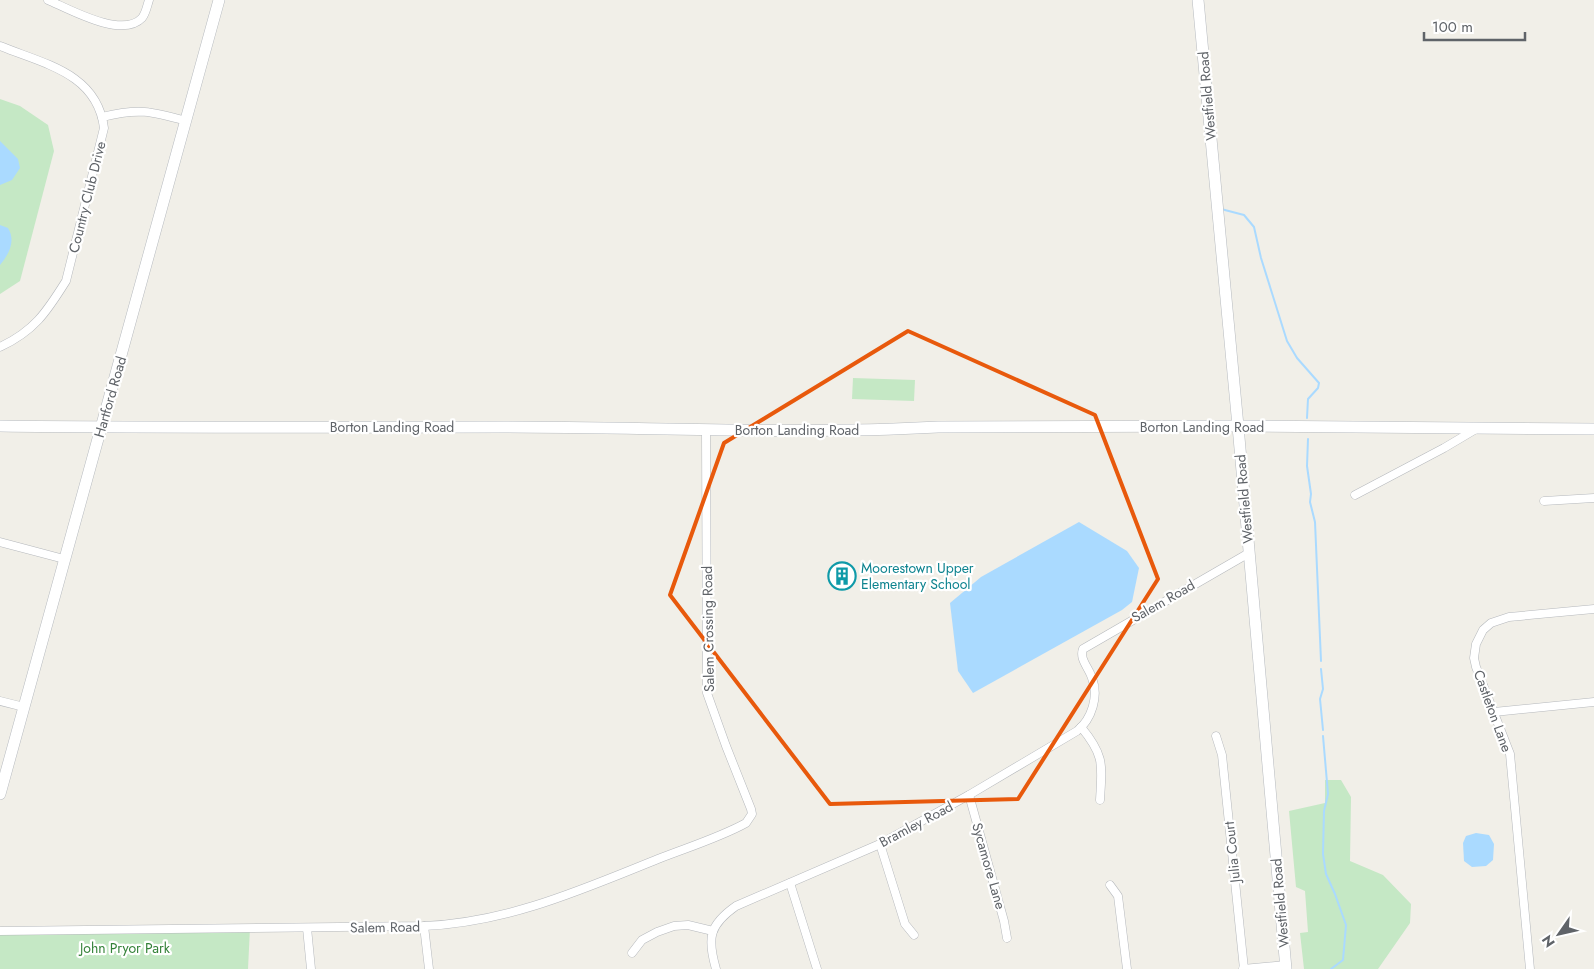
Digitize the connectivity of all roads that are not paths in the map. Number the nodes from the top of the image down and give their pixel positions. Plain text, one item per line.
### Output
1 (48, 0) edge
2 (149, 0) edge
3 (219, 0) edge
4 (1198, 0) edge
5 (0, 46) edge
6 (102, 117) junction
7 (186, 120) junction
8 (0, 347) edge
9 (0, 426) edge
10 (1238, 426) junction
11 (101, 427) junction
12 (1476, 429) junction
13 (1594, 429) edge
14 (706, 431) junction
15 (1355, 495) dead end
16 (1594, 498) edge
17 (1544, 501) dead end
18 (0, 542) edge
19 (1249, 553) junction
20 (64, 559) junction
21 (1594, 609) edge
22 (0, 701) edge
23 (1594, 702) edge
24 (24, 707) junction
25 (1494, 712) junction
26 (1081, 727) junction
27 (1216, 736) dead end
28 (0, 794) edge
29 (968, 795) junction
30 (1100, 800) dead end
31 (750, 819) joint
32 (880, 844) junction
33 (790, 883) junction
34 (1110, 885) dead end
35 (424, 926) junction
36 (307, 928) junction
37 (0, 931) edge
38 (713, 931) junction
39 (914, 935) dead end
40 (1007, 938) dead end
41 (632, 953) dead end
42 (1286, 967) edge
43 (311, 969) edge
44 (429, 969) edge
45 (716, 969) edge
46 (817, 969) edge
47 (1127, 969) edge
48 (1243, 969) edge
49 (1530, 969) edge

1 - 2 street
3 - 7 street, Hartford Road
4 - 10 street, Westfield Road
5 - 6 street, Country Club Drive
6 - 7 street
6 - 8 street, Country Club Drive
7 - 11 street, Hartford Road
9 - 11 street, Borton Landing Road
10 - 12 street, Borton Landing Road
10 - 14 street, Borton Landing Road
10 - 19 street, Westfield Road
11 - 14 street, Borton Landing Road
11 - 20 street, Hartford Road
12 - 13 street, Borton Landing Road
12 - 15 street
14 - 31 street, Salem Crossing Road
16 - 17 street
18 - 20 street
19 - 26 street, Salem Road
19 - 42 street, Westfield Road
20 - 24 street, Hartford Road
21 - 25 street, Castleton Lane
22 - 24 street
23 - 25 street
24 - 28 street, Hartford Road
25 - 49 street, Castleton Lane
26 - 29 street, Bramley Road
26 - 30 street
27 - 48 street, Julia Court
29 - 32 street, Bramley Road
29 - 40 street, Sycamore Lane
31 - 35 street, Salem Road
32 - 33 street, Bramley Road
32 - 39 street
33 - 38 street, Bramley Road
33 - 46 street
34 - 47 street
35 - 36 street, Salem Road
35 - 44 street
36 - 37 street, Salem Road
36 - 43 street
38 - 41 street
38 - 45 street
42 - 48 street

